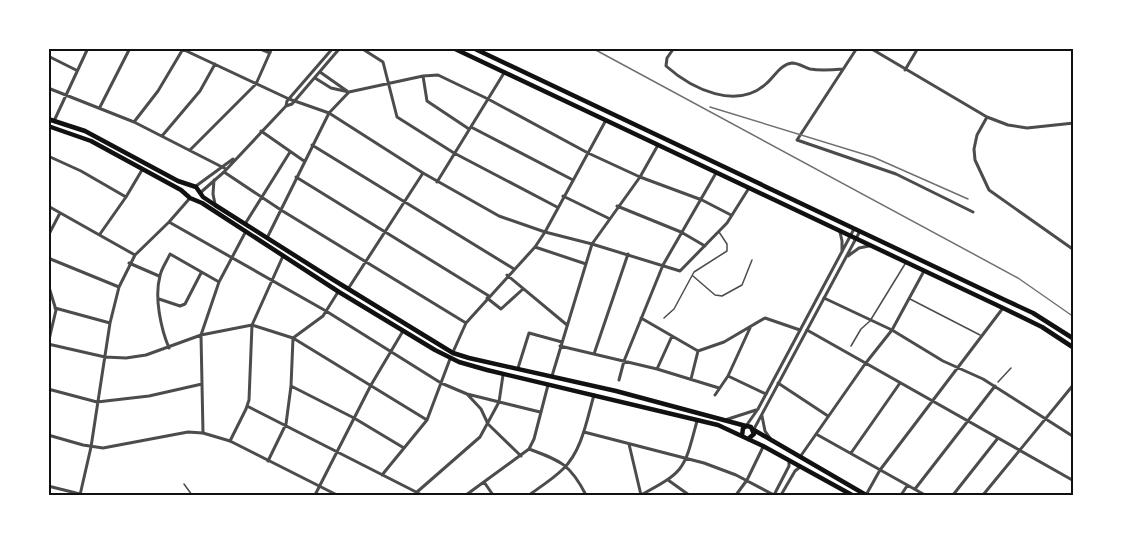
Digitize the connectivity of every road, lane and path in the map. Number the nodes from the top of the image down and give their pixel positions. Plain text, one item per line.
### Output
1 (88, 48) edge
2 (130, 48) edge
3 (182, 48) edge
4 (258, 48) edge
5 (272, 48) edge
6 (326, 48) edge
7 (340, 48) edge
8 (361, 48) edge
9 (453, 48) edge
10 (473, 48) edge
11 (674, 48) edge
12 (857, 48) edge
13 (870, 48) edge
14 (918, 48) edge
15 (332, 49) edge
16 (270, 53) junction
17 (48, 56) edge
18 (215, 64) junction
19 (843, 69) junction
20 (76, 70) junction
21 (905, 70) junction
22 (320, 72) junction
23 (504, 72) junction
24 (423, 76) junction
25 (315, 78) junction
26 (255, 84) junction
27 (388, 84) junction
28 (48, 88) edge
29 (349, 92) junction
30 (66, 94) junction
31 (289, 99) junction
32 (488, 99) junction
33 (294, 100) junction
34 (286, 106) junction
35 (100, 107) junction
36 (329, 113) junction
37 (987, 117) junction
38 (51, 120) edge
39 (606, 120) junction
40 (134, 123) junction
41 (1073, 123) edge
42 (48, 126) edge
43 (470, 128) junction
44 (261, 131) junction
45 (162, 136) junction
46 (312, 145) junction
47 (658, 145) junction
48 (190, 150) junction
49 (290, 152) junction
50 (454, 153) junction
51 (588, 153) junction
52 (48, 156) edge
53 (304, 161) junction
54 (143, 168) junction
55 (224, 169) junction
56 (716, 172) junction
57 (423, 173) junction
58 (296, 177) junction
59 (640, 177) junction
60 (214, 180) junction
61 (573, 180) junction
62 (437, 182) junction
63 (194, 186) junction
64 (749, 188) junction
65 (200, 193) junction
66 (126, 196) junction
67 (563, 196) junction
68 (260, 197) junction
69 (191, 198) junction
70 (702, 200) junction
71 (404, 203) junction
72 (215, 205) junction
73 (48, 206) edge
74 (617, 206) junction
75 (557, 207) junction
76 (281, 210) junction
77 (973, 212) dead end
78 (60, 213) junction
79 (731, 215) junction
80 (608, 218) junction
81 (169, 222) junction
82 (245, 224) junction
83 (858, 229) junction
84 (246, 231) junction
85 (385, 231) junction
86 (839, 231) junction
87 (545, 232) junction
88 (681, 232) junction
89 (718, 232) junction
90 (100, 235) junction
91 (48, 236) edge
92 (850, 236) junction
93 (267, 238) junction
94 (856, 239) junction
95 (592, 244) junction
96 (705, 246) junction
97 (869, 246) junction
98 (535, 247) junction
99 (1074, 250) edge
100 (135, 255) junction
101 (283, 255) junction
102 (628, 255) junction
103 (842, 255) junction
104 (48, 258) edge
105 (231, 258) junction
106 (846, 258) junction
107 (752, 260) dead end
108 (366, 261) junction
109 (129, 263) junction
110 (905, 263) junction
111 (586, 264) junction
112 (663, 265) junction
113 (514, 268) junction
114 (924, 272) junction
115 (201, 273) junction
116 (507, 275) junction
117 (692, 275) junction
118 (159, 276) junction
119 (271, 279) junction
120 (219, 282) junction
121 (48, 284) edge
122 (119, 287) junction
123 (348, 289) junction
124 (523, 289) junction
125 (339, 291) junction
126 (488, 297) junction
127 (824, 298) junction
128 (159, 299) junction
129 (909, 299) junction
130 (55, 308) junction
131 (1003, 308) junction
132 (327, 311) junction
133 (641, 318) junction
134 (664, 318) dead end
135 (870, 321) junction
136 (110, 323) junction
137 (466, 323) junction
138 (252, 325) junction
139 (567, 325) junction
140 (751, 326) junction
141 (800, 330) junction
142 (806, 330) junction
143 (892, 330) junction
144 (403, 331) junction
145 (201, 335) junction
146 (672, 336) junction
147 (982, 336) junction
148 (292, 338) junction
149 (1074, 339) edge
150 (48, 344) edge
151 (561, 344) junction
152 (851, 346) dead end
153 (169, 348) junction
154 (1074, 348) edge
155 (699, 351) junction
156 (453, 352) junction
157 (390, 353) junction
158 (594, 354) junction
159 (105, 357) junction
160 (450, 359) junction
161 (624, 361) junction
162 (865, 364) junction
163 (958, 367) junction
164 (518, 368) junction
165 (1011, 368) dead end
166 (657, 369) junction
167 (503, 373) junction
168 (552, 376) junction
169 (728, 376) junction
170 (619, 380) dead end
171 (691, 380) junction
172 (998, 382) dead end
173 (441, 383) junction
174 (778, 383) junction
175 (900, 383) junction
176 (202, 384) junction
177 (548, 384) junction
178 (1074, 384) edge
179 (372, 385) junction
180 (291, 386) junction
181 (995, 386) junction
182 (719, 388) junction
183 (48, 389) edge
184 (467, 394) junction
185 (594, 394) junction
186 (766, 394) junction
187 (715, 395) dead end
188 (932, 401) junction
189 (97, 402) junction
190 (499, 402) junction
191 (247, 406) junction
192 (758, 410) junction
193 (540, 412) junction
194 (762, 414) junction
195 (828, 416) junction
196 (354, 418) junction
197 (697, 419) junction
198 (1046, 419) junction
199 (427, 420) junction
200 (725, 420) junction
201 (968, 420) junction
202 (286, 424) junction
203 (488, 424) junction
204 (746, 426) junction
205 (754, 430) junction
206 (584, 432) junction
207 (203, 433) junction
208 (816, 434) junction
209 (48, 435) edge
210 (742, 436) junction
211 (1074, 437) edge
212 (999, 438) junction
213 (748, 439) junction
214 (771, 440) junction
215 (230, 441) junction
216 (629, 444) junction
217 (91, 447) junction
218 (763, 447) junction
219 (404, 448) junction
220 (529, 449) junction
221 (338, 451) junction
222 (1019, 451) junction
223 (851, 453) junction
224 (521, 456) junction
225 (800, 457) junction
226 (687, 458) junction
227 (789, 460) junction
228 (268, 461) junction
229 (566, 465) junction
230 (801, 467) junction
231 (880, 470) junction
232 (382, 475) junction
233 (668, 480) junction
234 (747, 480) junction
235 (1074, 481) edge
236 (484, 482) junction
237 (184, 484) dead end
238 (48, 486) edge
239 (320, 486) junction
240 (907, 486) junction
241 (915, 489) junction
242 (417, 492) junction
243 (842, 493) edge
244 (80, 495) edge
245 (192, 495) edge
246 (315, 495) edge
247 (337, 495) edge
248 (422, 495) edge
249 (466, 495) edge
250 (493, 495) edge
251 (528, 495) edge
252 (586, 495) edge
253 (641, 495) edge
254 (689, 495) edge
255 (736, 495) edge
256 (774, 495) edge
257 (782, 495) edge
258 (850, 495) edge
259 (866, 495) edge
260 (901, 495) edge
261 (925, 495) edge
262 (953, 495) edge
263 (983, 495) edge

1 - 20 street
2 - 35 street
3 - 18 street
3 - 40 street
4 - 16 street
5 - 16 street
6 - 15 street
7 - 22 street
8 - 27 street
9 - 23 main road
10 - 83 main road
11 - 19 street
12 - 19 street
13 - 21 street
14 - 21 street
15 - 31 street
16 - 26 street
17 - 20 street
18 - 26 street
18 - 45 street
19 - 77 street
20 - 30 street
21 - 37 street
22 - 25 street
22 - 29 street
23 - 32 street
23 - 39 main road
24 - 27 street
24 - 32 street
24 - 43 street
25 - 29 street
25 - 33 street
26 - 31 street
26 - 48 street
27 - 29 street
27 - 50 street
28 - 30 street
29 - 36 street
30 - 35 street
30 - 38 street
31 - 33 street
31 - 34 street
32 - 43 street
32 - 51 street
33 - 34 street
33 - 36 street
34 - 44 street
35 - 40 street
36 - 46 street
36 - 57 street
37 - 41 street
37 - 99 street
38 - 63 main road
39 - 47 main road
39 - 51 street
40 - 45 street
42 - 54 main road
43 - 50 street
43 - 61 street
44 - 49 street
44 - 55 street
45 - 48 street
46 - 53 street
46 - 71 street
47 - 56 main road
47 - 59 street
48 - 55 street
49 - 53 street
49 - 68 street
50 - 62 street
50 - 75 street
51 - 59 street
51 - 61 street
52 - 66 street
53 - 58 street
54 - 66 street
54 - 69 main road
55 - 60 street
55 - 63 street
55 - 68 street
56 - 64 main road
56 - 70 street
57 - 62 street
57 - 71 street
58 - 76 street
58 - 85 street
59 - 70 street
59 - 74 street
60 - 65 street
60 - 72 street
61 - 67 street
62 - 87 street
63 - 65 main road
63 - 69 main road
64 - 79 street
64 - 86 main road
65 - 69 main road
65 - 72 main road
66 - 90 street
67 - 75 street
67 - 80 street
68 - 76 street
68 - 82 street
69 - 81 street
69 - 84 main road
70 - 79 street
70 - 88 street
71 - 85 street
71 - 113 street
72 - 82 main road
73 - 78 street
74 - 80 street
74 - 88 street
75 - 87 street
76 - 93 street
76 - 108 street
78 - 90 street
78 - 91 street
79 - 89 street
80 - 95 street
81 - 100 street
81 - 105 street
82 - 93 main road
83 - 92 street
83 - 94 street
83 - 149 main road
84 - 101 main road
84 - 105 street
85 - 108 street
85 - 126 street
86 - 92 main road
86 - 103 street
87 - 95 street
87 - 98 street
88 - 96 street
88 - 112 street
89 - 96 street
89 - 117 lane
90 - 100 street
92 - 94 main road
92 - 103 street
93 - 123 main road
94 - 97 main road
94 - 106 street
95 - 102 street
95 - 111 street
96 - 112 street
97 - 106 street
97 - 110 main road
98 - 111 street
98 - 113 street
100 - 109 street
101 - 119 street
101 - 125 main road
102 - 112 street
102 - 158 street
103 - 141 street
104 - 122 street
105 - 119 street
105 - 120 street
106 - 127 street
107 - 117 lane
108 - 123 street
108 - 137 street
109 - 118 street
109 - 122 street
110 - 114 main road
110 - 135 lane
111 - 139 street
112 - 133 street
113 - 116 street
114 - 129 street
114 - 131 main road
115 - 118 street
115 - 120 street
115 - 128 street
116 - 124 street
116 - 126 street
117 - 134 lane
118 - 128 street
119 - 132 street
119 - 138 street
120 - 145 street
121 - 130 street
122 - 136 street
123 - 156 main road
124 - 126 street
124 - 139 street
125 - 132 street
125 - 144 main road
126 - 137 street
127 - 135 street
127 - 142 street
128 - 153 street
129 - 143 street
129 - 147 lane
130 - 136 street
130 - 150 street
131 - 147 street
131 - 154 main road
132 - 148 street
132 - 157 street
133 - 146 street
133 - 161 street
135 - 143 street
135 - 152 lane
136 - 159 street
137 - 156 street
138 - 145 street
138 - 148 street
138 - 191 street
139 - 151 street
140 - 141 street
140 - 155 street
140 - 169 street
141 - 186 street
142 - 162 street
142 - 174 street
143 - 162 street
143 - 163 street
144 - 157 street
144 - 160 main road
145 - 153 street
145 - 176 street
146 - 155 street
146 - 166 street
147 - 163 street
148 - 179 street
148 - 180 street
150 - 159 street
151 - 158 street
151 - 164 street
151 - 168 street
153 - 159 street
155 - 171 street
156 - 164 main road
157 - 173 street
157 - 179 street
158 - 161 street
159 - 189 street
160 - 167 main road
160 - 173 street
161 - 166 street
161 - 170 street
162 - 175 street
162 - 195 street
163 - 181 street
163 - 188 street
164 - 168 main road
165 - 172 lane
166 - 171 street
167 - 177 main road
167 - 190 street
168 - 200 main road
169 - 182 street
169 - 186 street
171 - 182 street
173 - 184 street
173 - 199 street
174 - 194 street
174 - 195 street
175 - 188 street
175 - 223 street
176 - 189 street
176 - 207 street
177 - 185 main road
177 - 193 street
178 - 198 street
179 - 196 street
179 - 199 street
180 - 196 street
180 - 202 street
181 - 198 street
181 - 201 street
182 - 187 street
183 - 189 street
184 - 190 street
184 - 203 street
185 - 197 main road
185 - 206 street
186 - 192 street
188 - 201 street
188 - 231 street
189 - 217 street
190 - 193 street
190 - 203 street
191 - 202 street
191 - 215 street
192 - 200 street
192 - 204 street
193 - 220 street
194 - 205 street
194 - 214 street
195 - 208 street
196 - 219 street
196 - 221 street
197 - 210 main road
197 - 226 street
198 - 211 street
198 - 222 street
199 - 219 street
200 - 204 main road
201 - 212 street
201 - 241 street
202 - 221 street
202 - 228 street
203 - 224 street
203 - 242 street
204 - 205 main road
204 - 210 main road
205 - 213 main road
205 - 214 main road
206 - 216 street
206 - 229 street
207 - 215 street
207 - 217 street
208 - 223 street
208 - 225 street
209 - 217 street
210 - 213 main road
212 - 222 street
212 - 262 street
213 - 218 main road
214 - 225 main road
215 - 228 street
216 - 226 street
216 - 253 street
217 - 244 street
218 - 227 main road
218 - 234 street
219 - 232 street
220 - 224 street
220 - 229 street
221 - 232 street
221 - 239 street
222 - 235 street
222 - 263 street
223 - 231 street
224 - 236 street
225 - 259 main road
226 - 233 street
226 - 234 street
227 - 230 main road
227 - 256 street
228 - 239 street
229 - 251 street
229 - 252 street
230 - 243 main road
230 - 257 street
231 - 240 street
231 - 259 street
232 - 242 street
233 - 253 street
233 - 254 street
234 - 255 street
234 - 256 street
236 - 249 street
236 - 250 street
237 - 245 lane
238 - 244 street
239 - 246 street
239 - 247 street
240 - 241 street
240 - 260 street
241 - 261 street
242 - 248 street
243 - 258 main road

